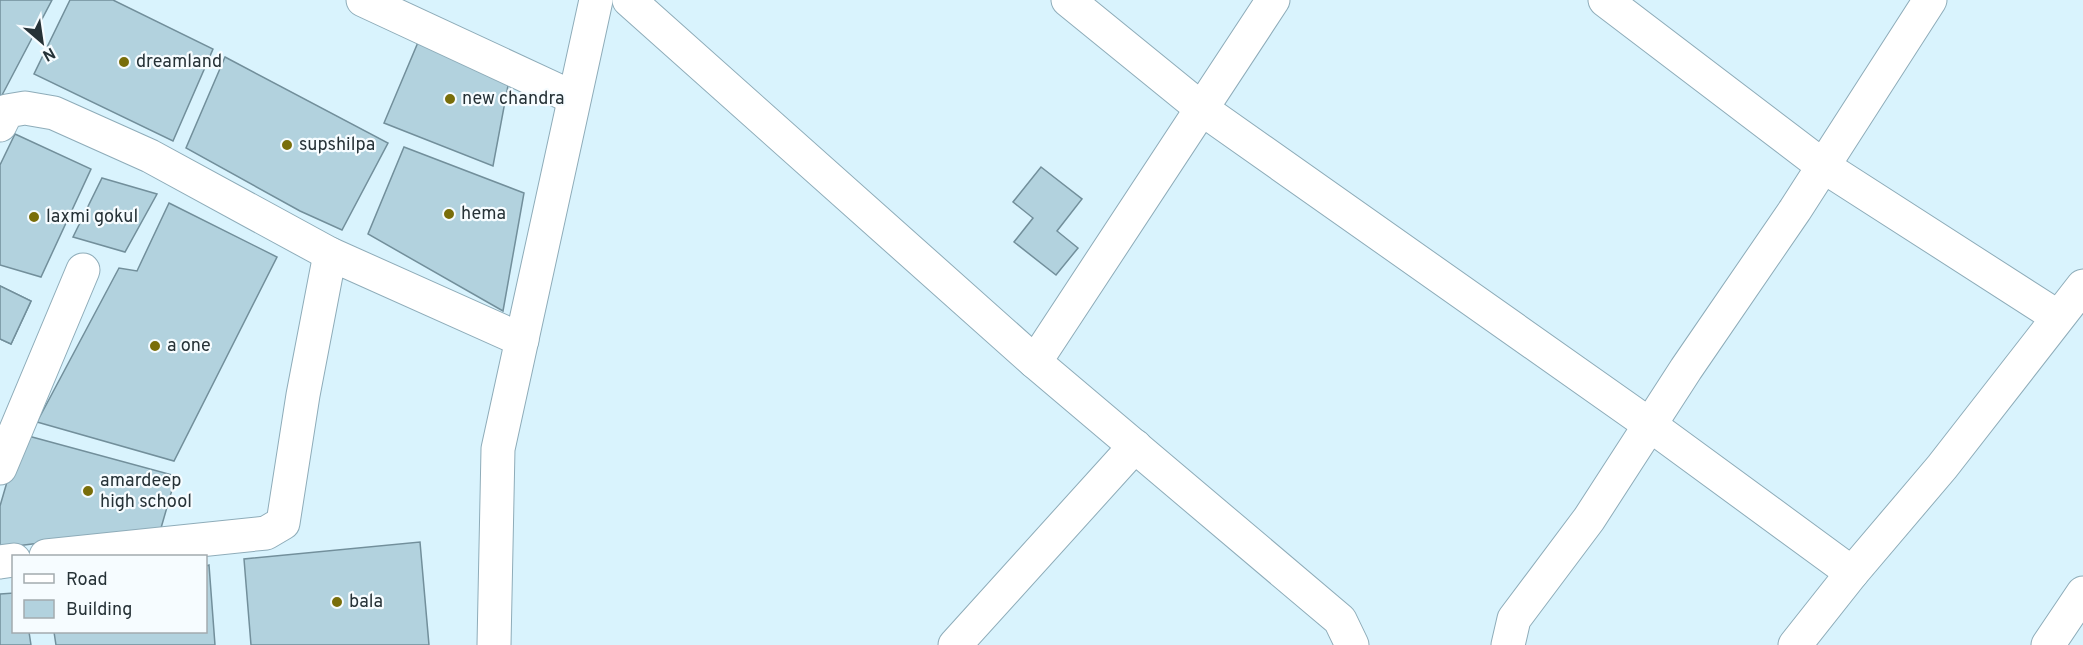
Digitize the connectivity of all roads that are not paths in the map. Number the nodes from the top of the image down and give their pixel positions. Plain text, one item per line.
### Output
1 (363, 0) edge
2 (596, 0) edge
3 (628, 0) edge
4 (1068, 0) edge
5 (1273, 0) edge
6 (1605, 0) edge
7 (1930, 0) edge
8 (574, 98) junction
9 (1202, 109) junction
10 (0, 125) edge
11 (1823, 166) junction
12 (330, 254) junction
13 (83, 270) dead end
14 (2083, 286) edge
15 (2058, 317) junction
16 (522, 340) junction
17 (1035, 362) junction
18 (1650, 425) junction
19 (1135, 446) junction
20 (0, 468) edge
21 (56, 555) edge
22 (1852, 573) junction
23 (2083, 592) edge
24 (494, 645) edge
25 (956, 645) edge
26 (1352, 645) edge
27 (1508, 645) edge
28 (1795, 645) edge
29 (2048, 645) edge

1 - 8 street
2 - 8 street
3 - 17 street
4 - 9 street
5 - 9 street
6 - 11 street
7 - 11 street
8 - 16 street
9 - 17 street
9 - 18 street
10 - 12 street
11 - 15 street
11 - 18 street
12 - 16 street
12 - 21 street
13 - 20 street
14 - 15 street
15 - 22 street
16 - 24 street
17 - 19 street
18 - 22 street
18 - 27 street
19 - 25 street
19 - 26 street
22 - 28 street
23 - 29 street

